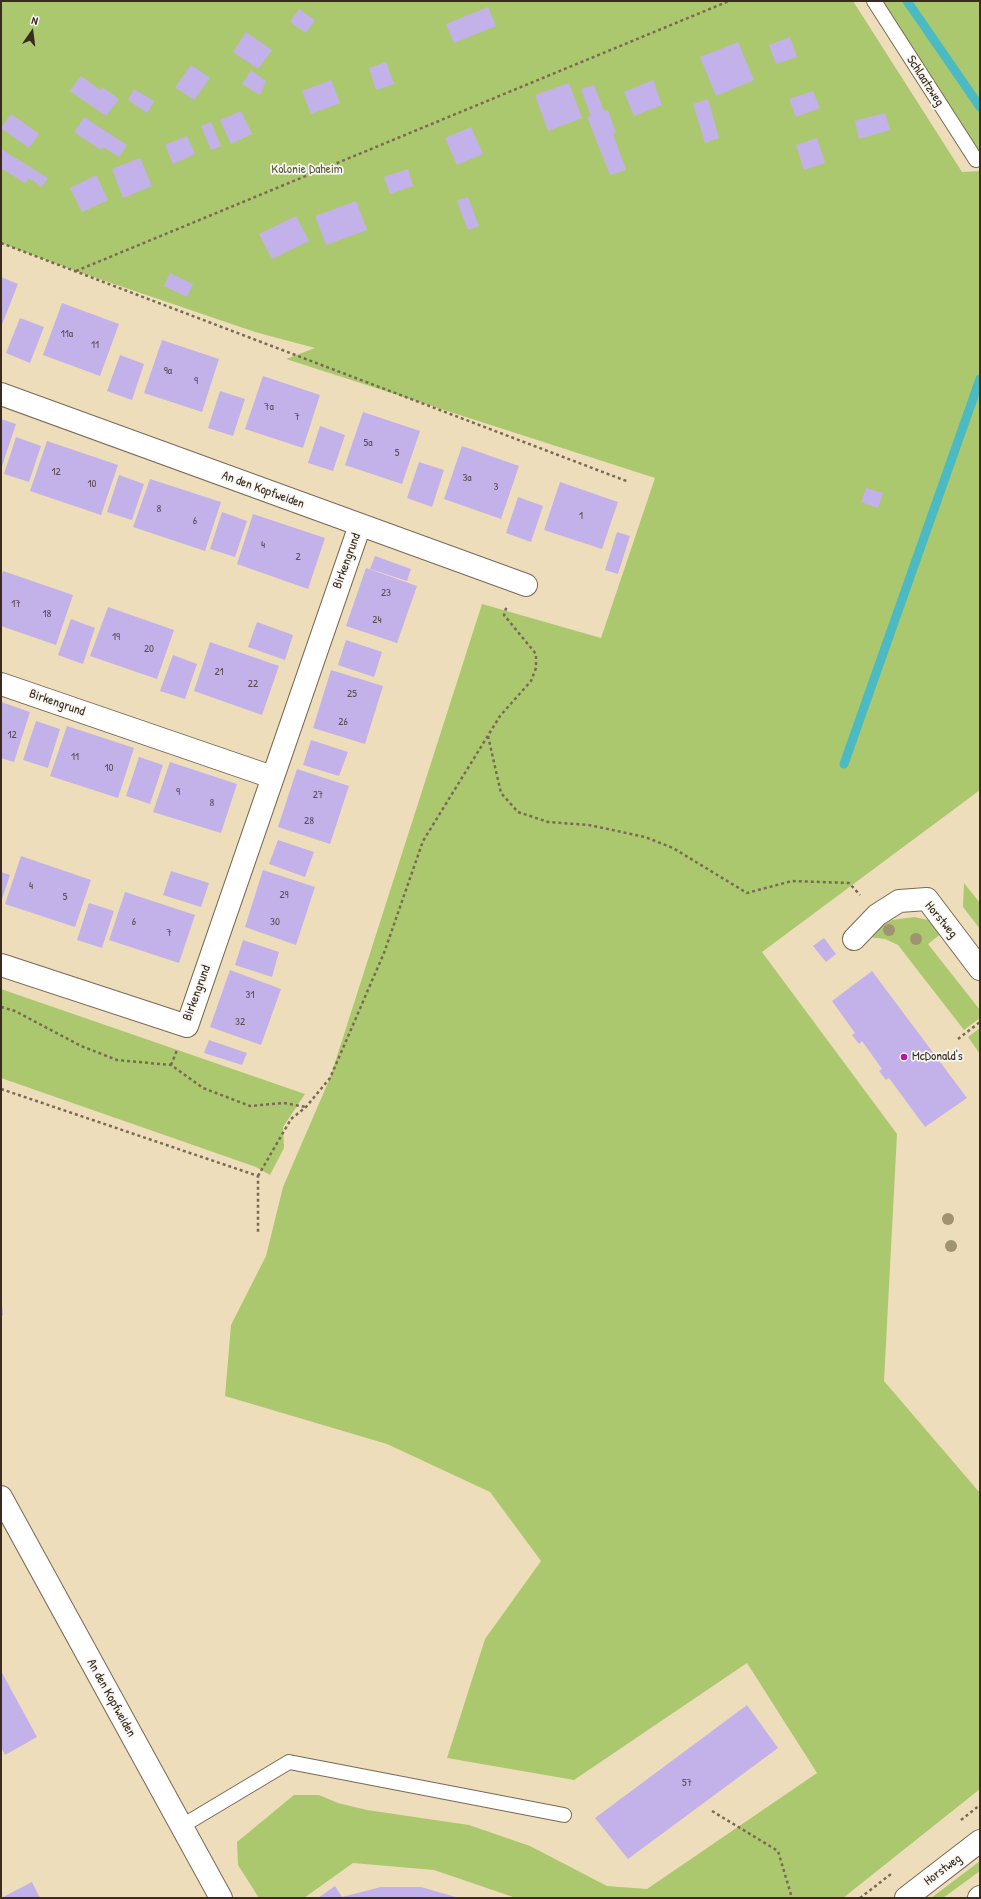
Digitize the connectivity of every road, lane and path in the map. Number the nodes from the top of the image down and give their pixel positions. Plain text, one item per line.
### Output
1 (729, 1) edge
2 (874, 1) edge
3 (976, 160) dead end
4 (1, 243) edge
5 (76, 271) junction
6 (1, 394) edge
7 (629, 482) dead end
8 (360, 525) junction
9 (519, 583) joint
10 (1, 684) edge
11 (488, 736) junction
12 (272, 777) junction
13 (878, 915) junction
14 (854, 939) dead end
15 (1, 965) edge
16 (980, 969) edge
17 (1, 1007) edge
18 (980, 1022) edge
19 (958, 1039) dead end
20 (1, 1089) edge
21 (306, 1107) junction
22 (258, 1176) junction
23 (258, 1232) dead end
24 (1, 1497) edge
25 (712, 1811) dead end
26 (564, 1815) dead end
27 (182, 1826) junction
28 (980, 1841) edge
29 (221, 1898) edge
30 (792, 1898) edge
31 (906, 1898) edge

1 - 5 path
2 - 3 lane, Schlaatzweg
4 - 5 path
5 - 7 path
6 - 8 street, An den Kopfweiden
8 - 9 street, An den Kopfweiden
8 - 12 street, Birkengrund
9 - 11 path
10 - 12 street, Birkengrund
11 - 13 path
11 - 21 path
12 - 15 street, Birkengrund
13 - 14 street, Horstweg
13 - 16 street, Horstweg
17 - 21 path
18 - 19 path
20 - 22 path
21 - 22 path
22 - 23 path
24 - 27 street, An den Kopfweiden
25 - 30 path
26 - 27 lane
27 - 29 street, An den Kopfweiden
28 - 31 street, Horstweg

